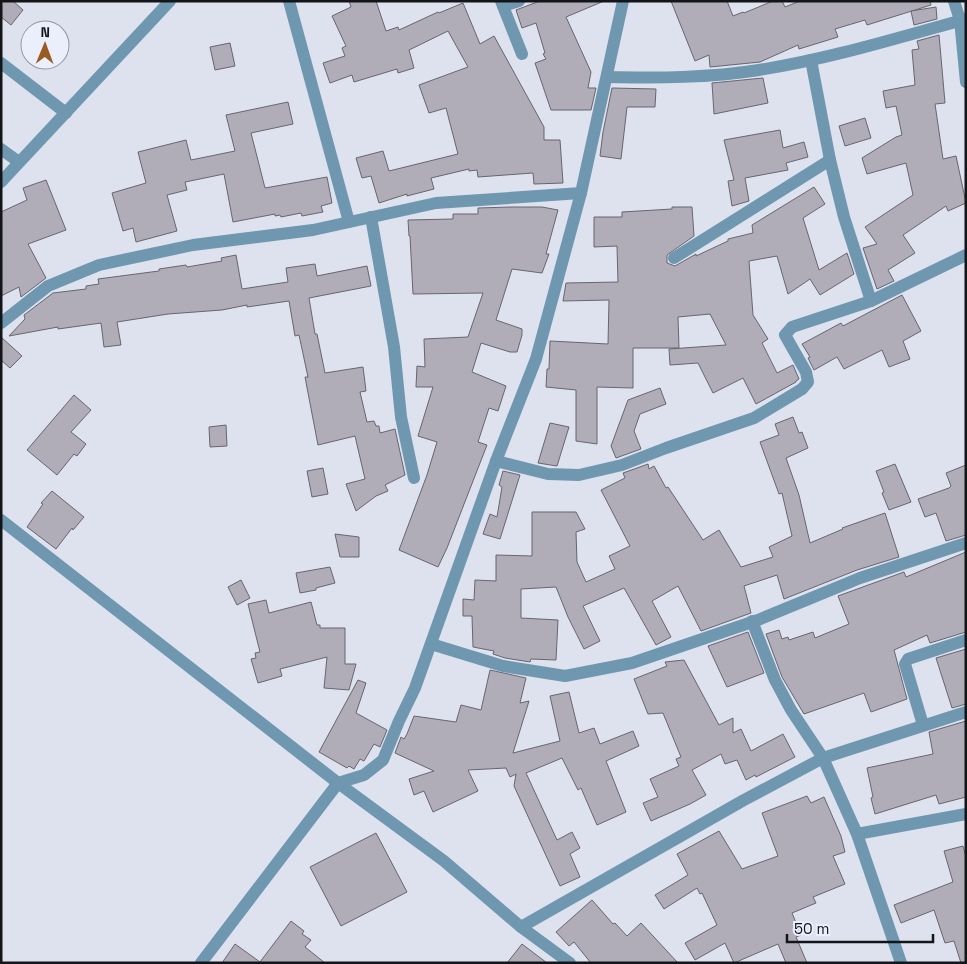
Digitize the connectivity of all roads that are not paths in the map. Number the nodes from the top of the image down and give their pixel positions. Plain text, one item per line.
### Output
1 (170, 1) edge
2 (289, 1) edge
3 (519, 1) edge
4 (623, 1) edge
5 (954, 1) edge
6 (502, 4) edge
7 (963, 20) edge
8 (522, 54) dead end
9 (811, 60) junction
10 (1, 63) edge
11 (607, 77) junction
12 (966, 82) edge
13 (66, 113) junction
14 (1, 149) edge
15 (830, 160) junction
16 (19, 162) junction
17 (1, 182) edge
18 (581, 193) junction
19 (371, 217) junction
20 (350, 222) junction
21 (966, 255) edge
22 (674, 258) dead end
23 (871, 301) junction
24 (1, 323) edge
25 (496, 461) junction
26 (414, 478) dead end
27 (1, 520) edge
28 (966, 543) edge
29 (752, 621) junction
30 (966, 640) edge
31 (431, 644) junction
32 (966, 712) edge
33 (923, 725) junction
34 (823, 758) junction
35 (338, 783) junction
36 (966, 814) edge
37 (857, 834) junction
38 (521, 926) junction
39 (201, 963) edge
40 (570, 963) edge
41 (900, 963) edge

1 - 13 street
2 - 20 street
3 - 6 street
4 - 11 street
5 - 7 street
6 - 8 street
7 - 9 street
7 - 12 street
9 - 11 street
9 - 15 street
10 - 13 street
11 - 18 street
13 - 16 street
14 - 16 street
15 - 22 street
15 - 23 street
16 - 17 street
18 - 19 street
18 - 25 street
19 - 20 street
19 - 26 street
20 - 24 street
21 - 23 street
23 - 25 street
25 - 31 street
27 - 35 street
28 - 29 street
29 - 31 street
29 - 34 street
30 - 33 street
31 - 35 street
32 - 33 street
33 - 34 street
34 - 37 street
34 - 38 street
35 - 38 street
35 - 39 street
36 - 37 street
37 - 41 street
38 - 40 street

